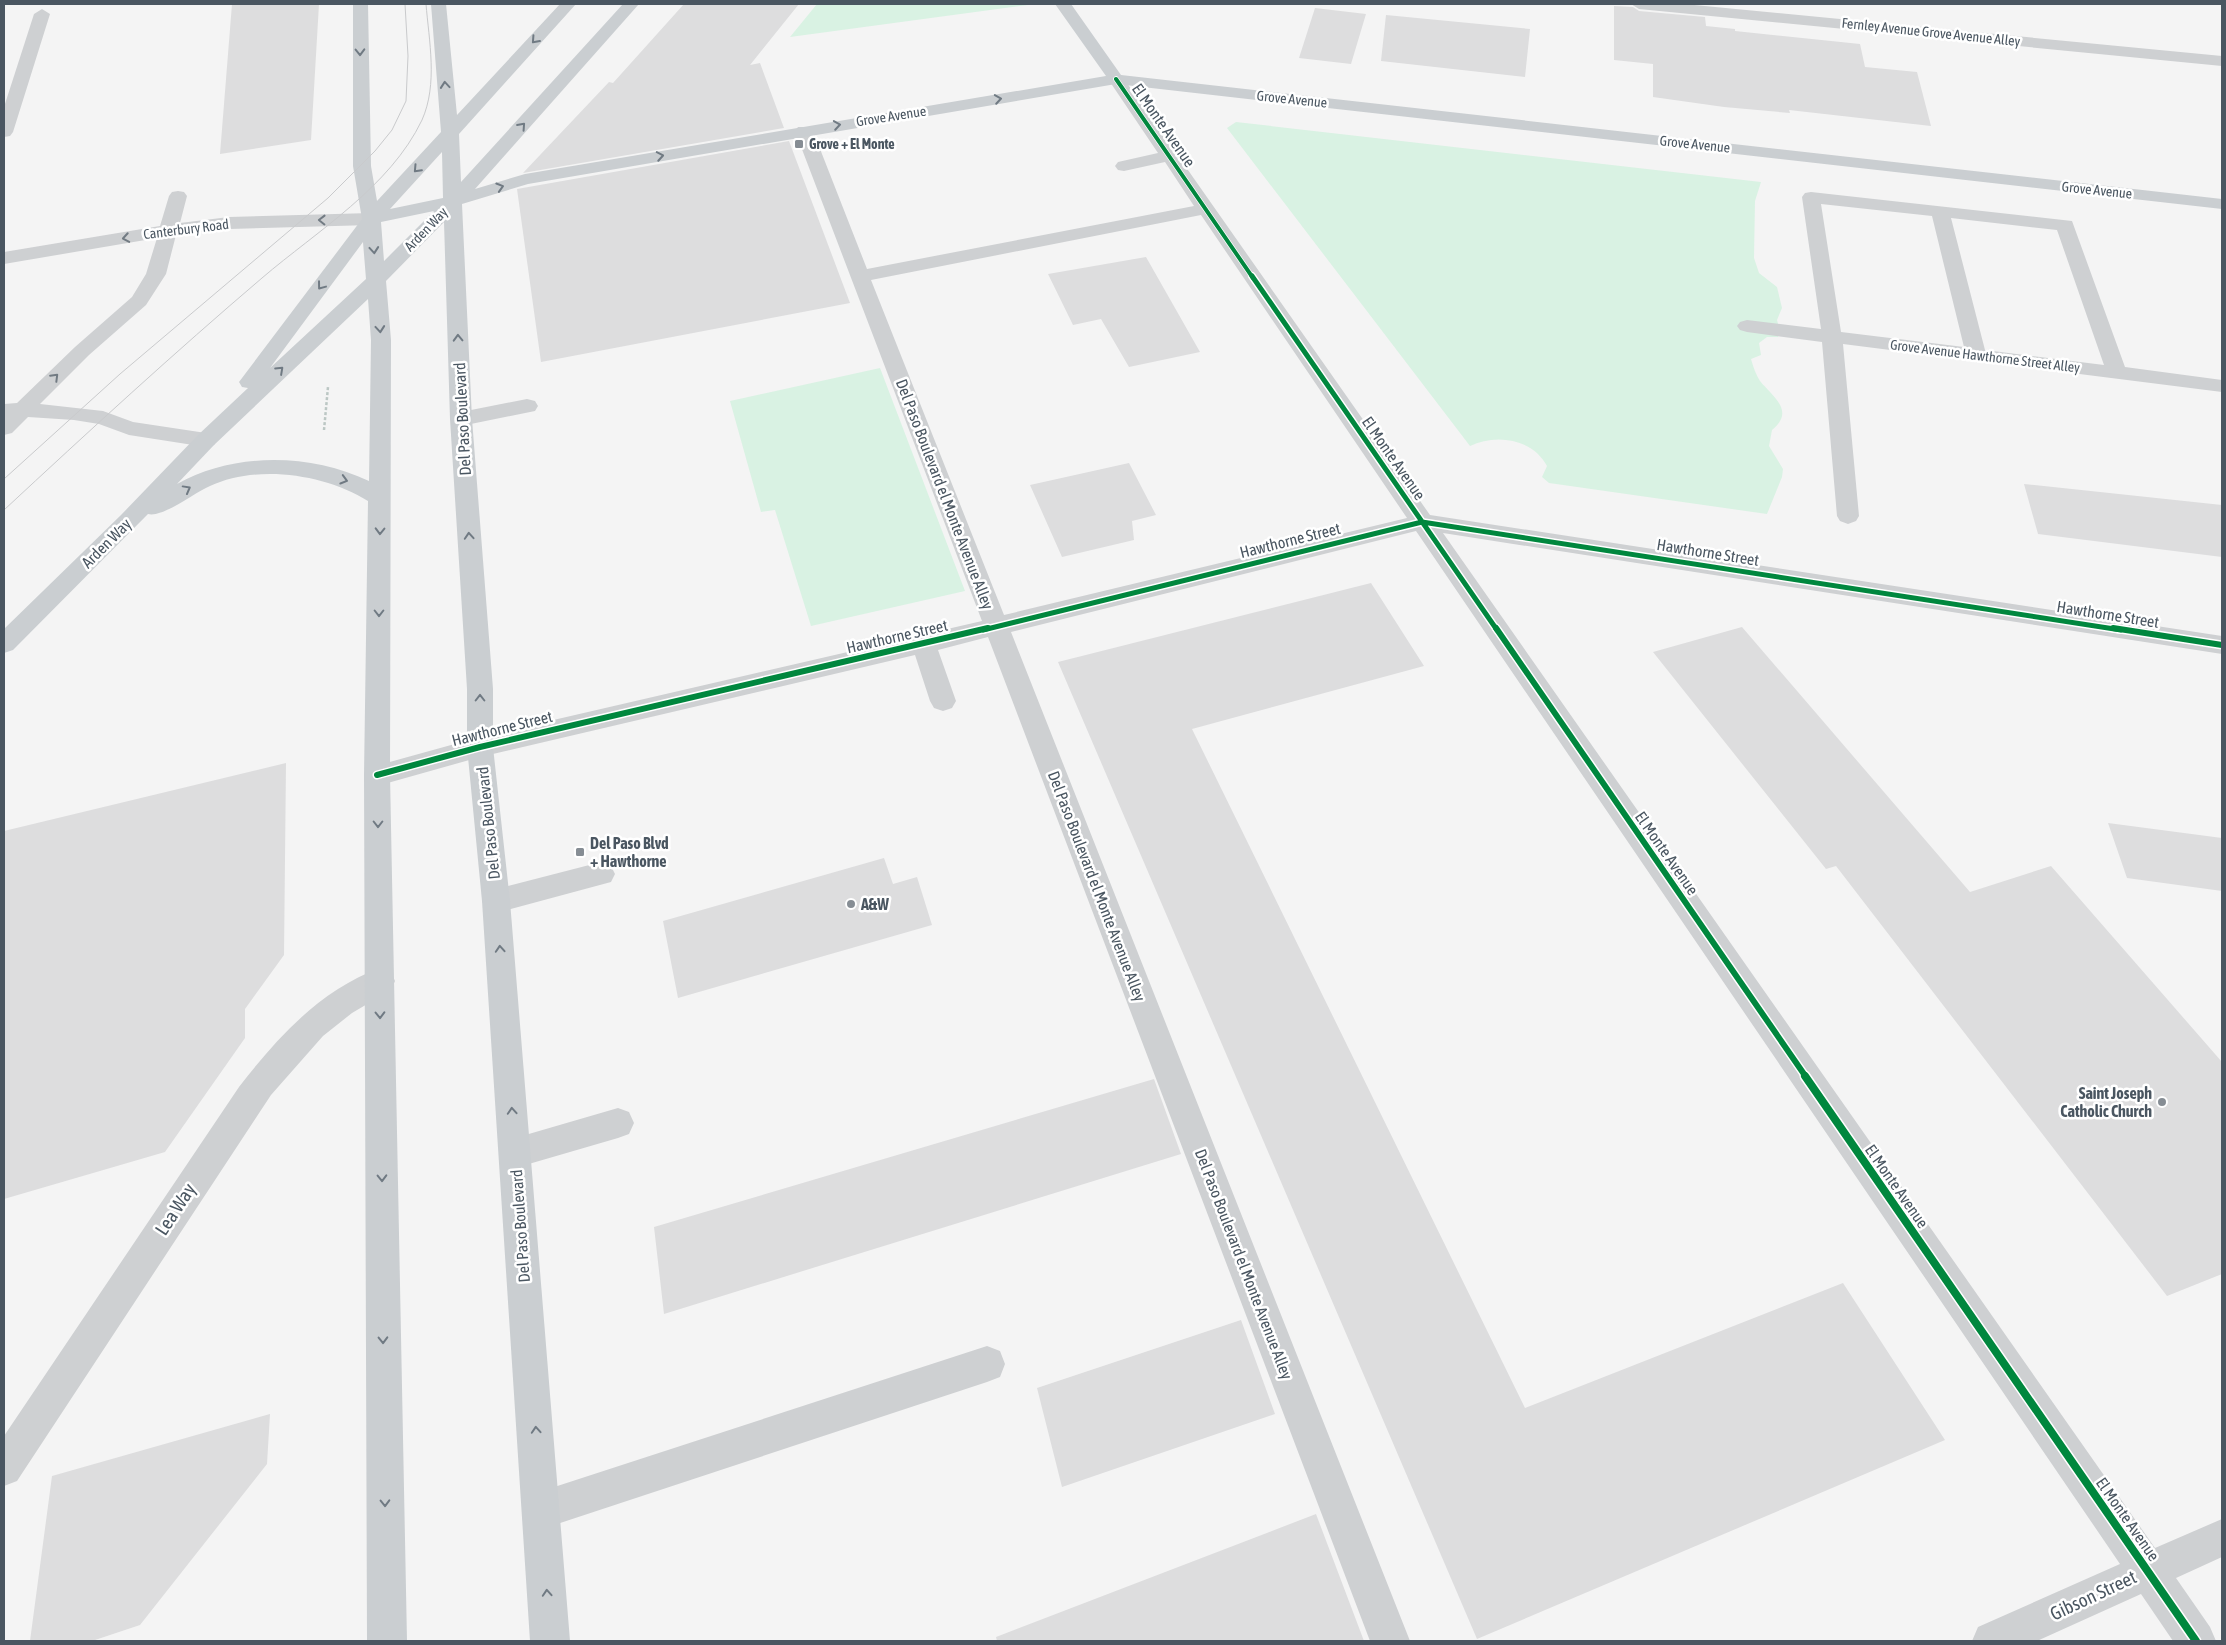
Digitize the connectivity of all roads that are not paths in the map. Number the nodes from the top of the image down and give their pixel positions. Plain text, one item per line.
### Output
1 (360, 4) edge
2 (438, 4) edge
3 (568, 4) edge
4 (630, 4) edge
5 (1063, 4) edge
6 (1639, 4) edge
7 (42, 14) dead end
8 (2222, 61) edge
9 (1116, 80) junction
10 (804, 131) junction
11 (4, 132) edge
12 (450, 134) junction
13 (1169, 156) junction
14 (1124, 166) dead end
15 (178, 196) dead end
16 (454, 201) junction
17 (2222, 204) edge
18 (1206, 209) junction
19 (1940, 211) junction
20 (371, 219) junction
21 (170, 230) junction
22 (4, 258) edge
23 (861, 276) junction
24 (376, 280) junction
25 (1747, 326) dead end
26 (1832, 336) junction
27 (1976, 354) junction
28 (2117, 373) junction
29 (2222, 386) edge
30 (527, 406) dead end
31 (12, 409) edge
32 (461, 419) junction
33 (4, 428) edge
34 (206, 440) junction
35 (381, 498) junction
36 (1848, 516) dead end
37 (129, 521) junction
38 (1422, 522) junction
39 (996, 626) junction
40 (4, 644) edge
41 (924, 644) junction
42 (2222, 645) edge
43 (944, 701) dead end
44 (480, 747) junction
45 (378, 775) junction
46 (601, 874) dead end
47 (496, 901) junction
48 (380, 981) junction
49 (618, 1123) dead end
50 (515, 1153) junction
51 (987, 1364) dead end
52 (4, 1468) edge
53 (542, 1510) junction
54 (2222, 1538) edge
55 (2146, 1570) junction
56 (387, 1641) edge
57 (550, 1641) edge
58 (1390, 1641) edge
59 (1992, 1641) edge
60 (2196, 1641) edge

1 -> 20 main road
12 -> 2 main road, Del Paso Boulevard
3 -> 12 main road, Arden Way
16 -> 4 main road, Arden Way
5 - 9 main road, El Monte Avenue
6 - 8 street, Fernley Avenue Grove Avenue Alley
7 - 11 street
10 -> 9 main road, Grove Avenue
9 - 13 street, El Monte Avenue
9 - 17 main road, Grove Avenue
16 -> 10 main road, Grove Avenue
10 - 23 street, Del Paso Boulevard el Monte Avenue Alley
12 - 16 main road, Del Paso Boulevard
12 -> 20 main road, Arden Way
13 - 14 street
13 - 18 street, El Monte Avenue
15 - 21 street
16 - 20 main road, Grove Avenue
16 - 24 main road, Arden Way
32 -> 16 main road, Del Paso Boulevard
18 - 23 street
18 - 38 street, El Monte Avenue
19 - 26 street
19 - 27 street
19 - 28 street
20 -> 21 street, Canterbury Road
20 -> 24 main road
20 -> 34 main road, Arden Way
21 -> 22 street, Canterbury Road
31 -> 21 street
23 - 39 street, Del Paso Boulevard el Monte Avenue Alley
34 -> 24 main road, Arden Way
24 -> 35 main road
25 - 26 street, Grove Avenue Hawthorne Street Alley
26 - 27 street, Grove Avenue Hawthorne Street Alley
26 - 36 street
27 - 28 street, Grove Avenue Hawthorne Street Alley
28 - 29 street, Grove Avenue Hawthorne Street Alley
30 - 32 street
31 - 33 street
31 - 34 street
44 -> 32 main road, Del Paso Boulevard
34 - 37 main road, Arden Way
37 -> 35 main road
35 -> 45 main road
37 - 40 main road, Arden Way
38 - 39 street, Hawthorne Street
38 - 42 street, Hawthorne Street
38 - 55 street, El Monte Avenue
39 - 41 street, Hawthorne Street
39 - 58 street, Del Paso Boulevard el Monte Avenue Alley
41 - 43 street
41 - 44 street, Hawthorne Street
44 - 45 street, Hawthorne Street
44 - 47 main road, Del Paso Boulevard
45 -> 48 main road
46 - 47 street
50 -> 47 main road, Del Paso Boulevard
48 - 52 street, Lea Way
48 -> 56 main road
49 - 50 street
53 -> 50 main road, Del Paso Boulevard
51 - 53 street
57 -> 53 main road, Del Paso Boulevard
54 - 55 street, Gibson Street
55 - 59 street, Gibson Street
55 - 60 street, El Monte Avenue

